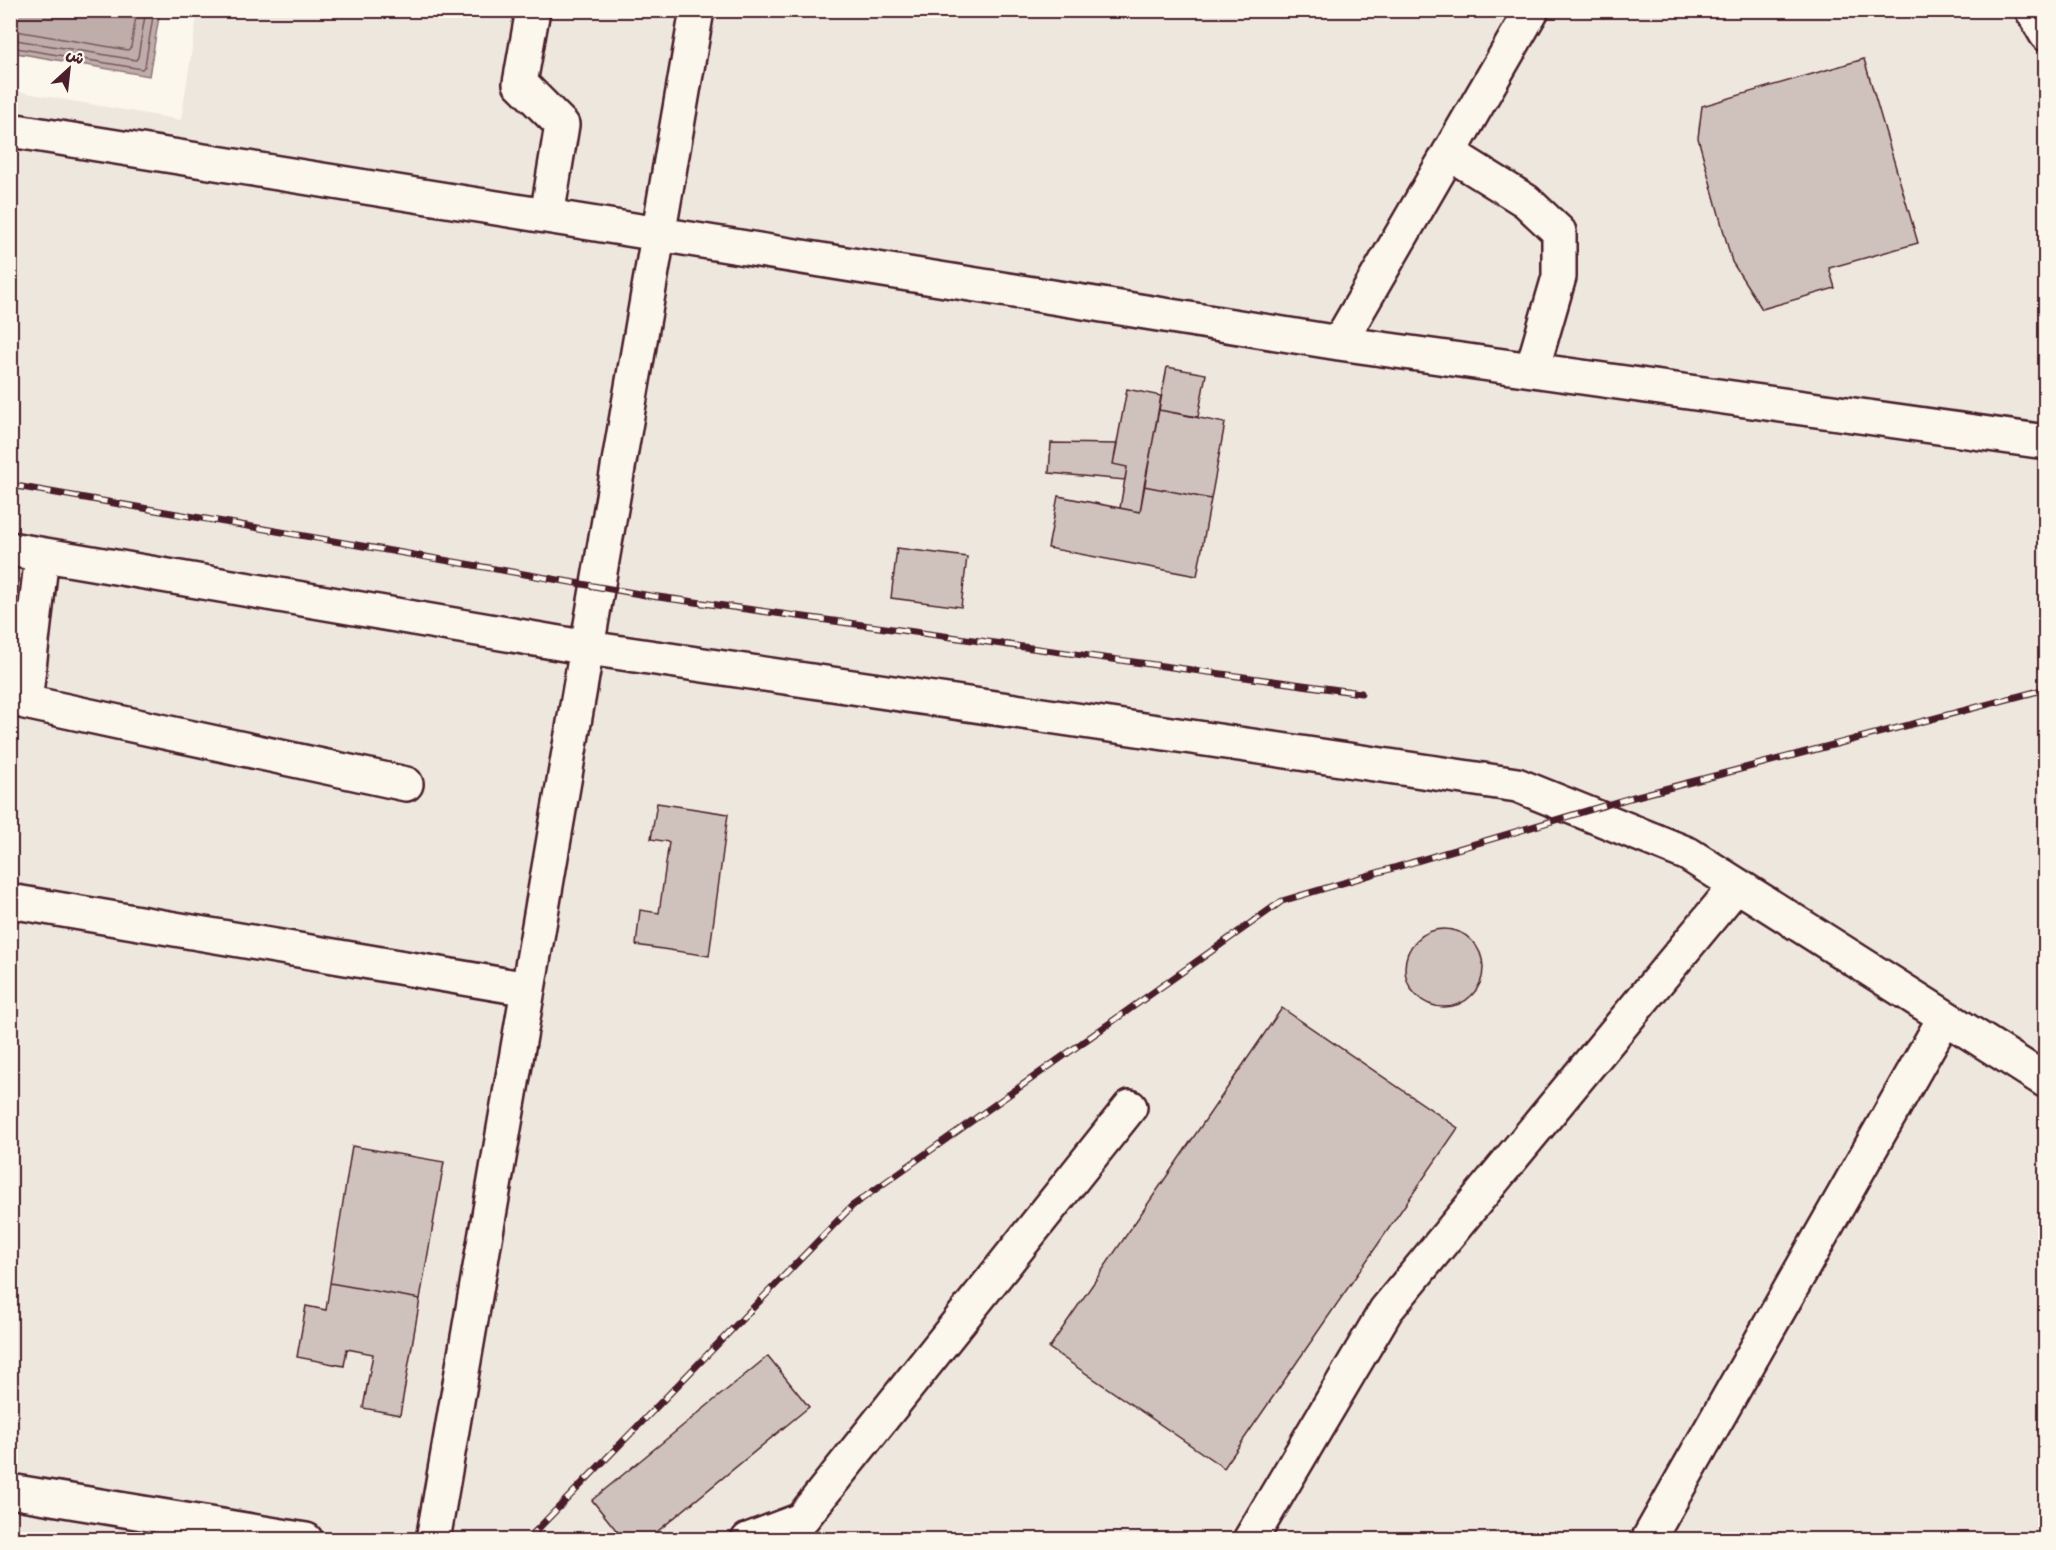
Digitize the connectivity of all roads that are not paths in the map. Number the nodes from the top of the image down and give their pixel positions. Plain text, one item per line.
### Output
1 (533, 10) edge
2 (697, 10) edge
3 (1532, 10) edge
4 (2032, 10) edge
5 (2046, 34) edge
6 (10, 130) edge
7 (1449, 153) junction
8 (547, 216) junction
9 (657, 234) junction
10 (1338, 343) junction
11 (1532, 369) junction
12 (2046, 442) edge
13 (10, 549) edge
14 (42, 555) junction
15 (588, 648) junction
16 (406, 784) dead end
17 (1737, 885) junction
18 (10, 901) edge
19 (528, 989) junction
20 (1945, 1017) junction
21 (2046, 1081) edge
22 (1130, 1107) dead end
23 (10, 1491) edge
24 (306, 1539) edge
25 (433, 1539) edge
26 (747, 1539) edge
27 (1250, 1539) edge
28 (1648, 1539) edge

1 - 8 lane
2 - 9 lane
3 - 7 lane
4 - 5 lane
6 - 8 lane
7 - 10 lane
7 - 11 lane
8 - 9 lane
9 - 10 lane
9 - 15 lane
10 - 11 lane
11 - 12 lane
13 - 14 lane
14 - 15 lane
14 - 16 lane
15 - 17 lane
15 - 19 lane
17 - 20 lane
17 - 27 lane
18 - 19 lane
19 - 25 lane
20 - 21 lane
20 - 28 lane
22 - 26 lane
23 - 24 lane

